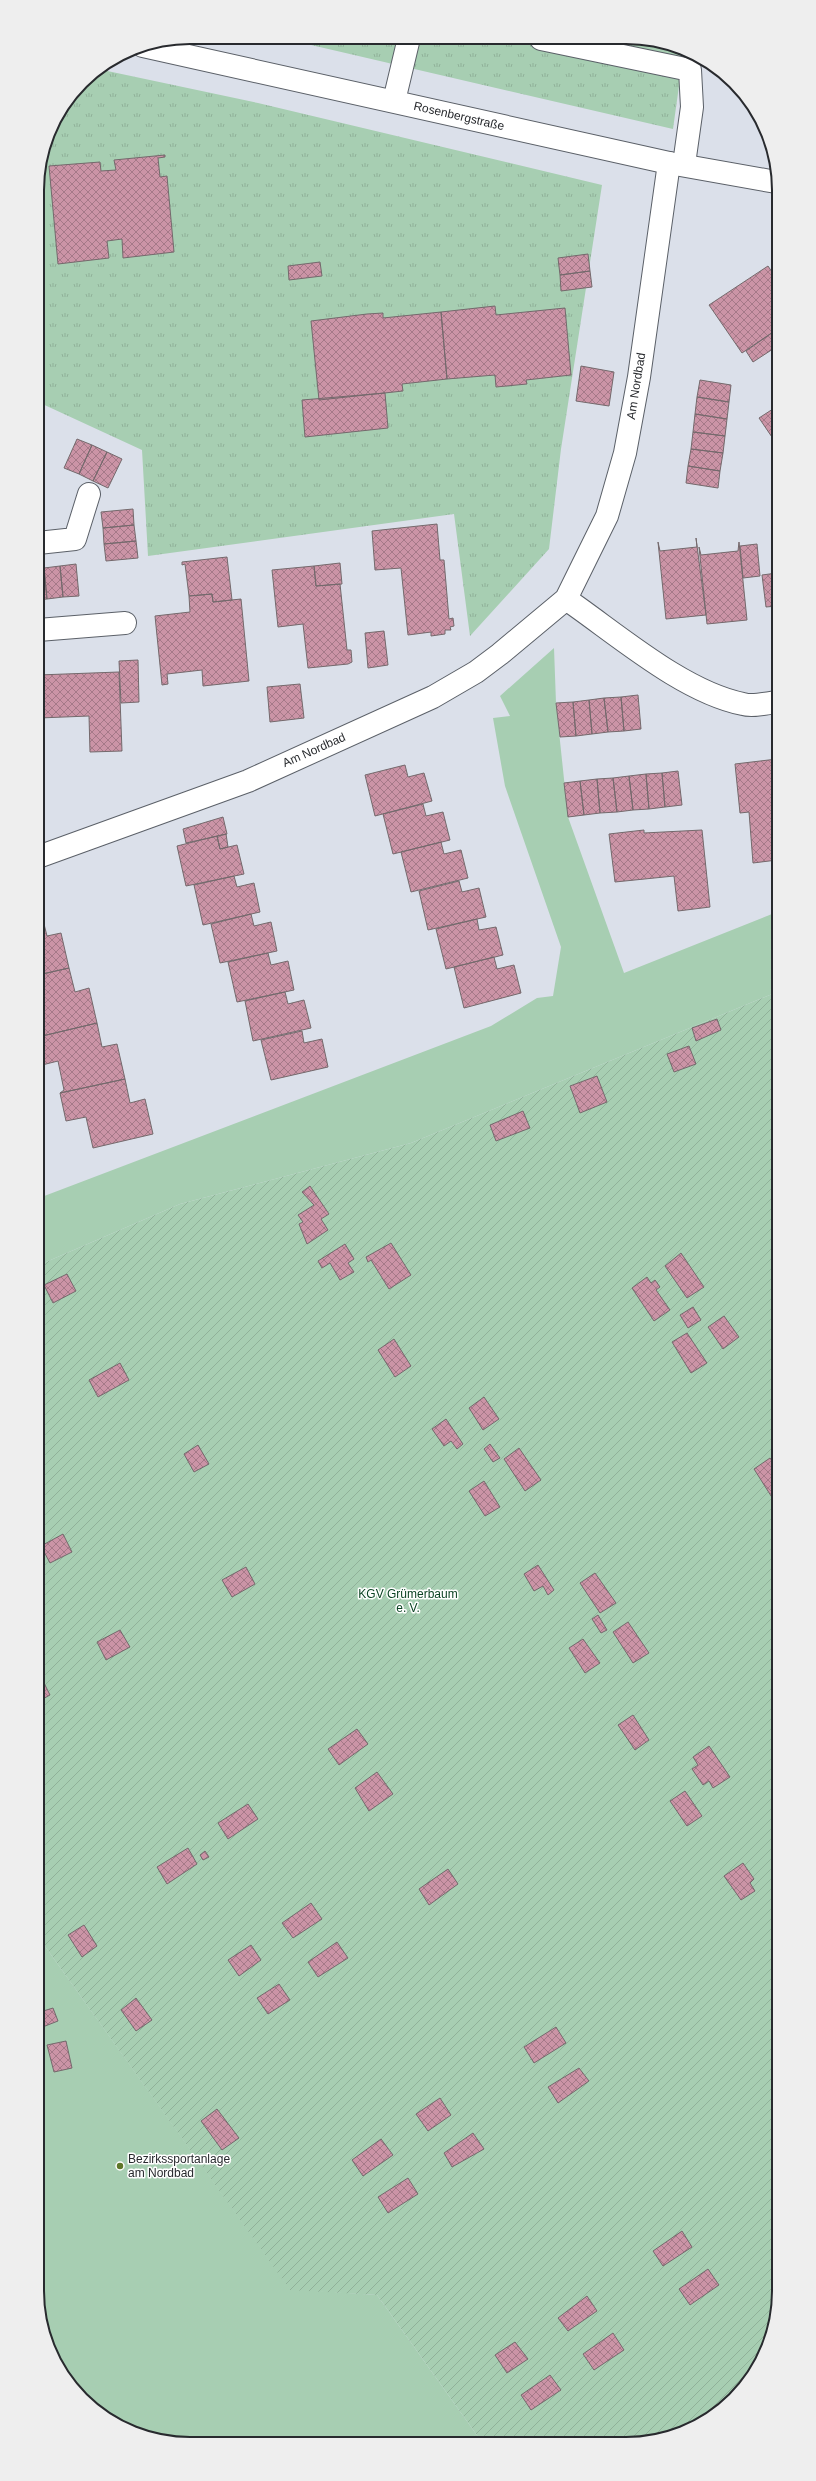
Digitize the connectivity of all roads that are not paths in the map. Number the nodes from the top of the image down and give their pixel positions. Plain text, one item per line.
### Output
1 (408, 44) edge
2 (592, 45) edge
3 (154, 48) edge
4 (394, 101) junction
5 (677, 164) junction
6 (772, 181) edge
7 (89, 494) dead end
8 (44, 542) edge
9 (566, 599) junction
10 (125, 623) dead end
11 (44, 630) edge
12 (772, 702) edge
13 (44, 855) edge

1 - 4 street
2 - 5 street, Am Nordbad
3 - 4 street, Rosenbergstraße
4 - 5 street, Rosenbergstraße
5 - 6 street, Rosenbergstraße
5 - 9 street, Am Nordbad
7 - 8 street
9 - 12 street
9 - 13 street, Am Nordbad
10 - 11 street

